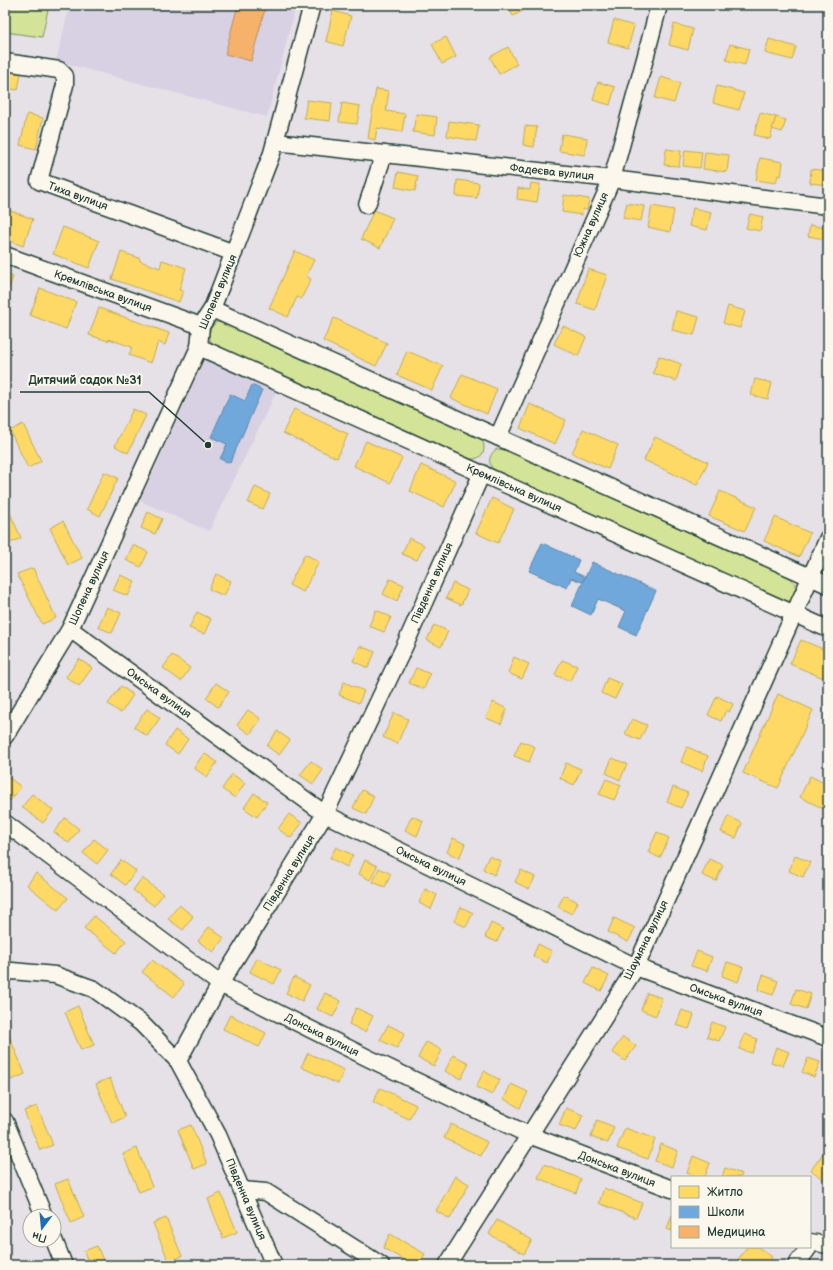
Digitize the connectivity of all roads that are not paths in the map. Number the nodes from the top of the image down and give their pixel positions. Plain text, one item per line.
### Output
1 (312, 5) edge
2 (659, 5) edge
3 (5, 62) edge
4 (275, 142) junction
5 (384, 154) junction
6 (612, 179) junction
7 (367, 205) dead end
8 (828, 206) edge
9 (234, 253) junction
10 (5, 255) edge
11 (212, 309) junction
12 (201, 326) junction
13 (200, 347) junction
14 (498, 437) junction
15 (482, 473) junction
16 (828, 538) edge
17 (810, 577) junction
18 (828, 585) edge
19 (794, 614) junction
20 (70, 629) junction
21 (828, 629) edge
22 (5, 736) edge
23 (326, 814) junction
24 (5, 823) edge
25 (636, 967) junction
26 (5, 973) edge
27 (220, 984) junction
28 (828, 1038) edge
29 (178, 1061) junction
30 (5, 1121) edge
31 (529, 1135) junction
32 (671, 1189) edge
33 (242, 1190) junction
34 (41, 1208) edge
35 (817, 1243) edge
36 (57, 1248) edge
37 (64, 1265) edge
38 (274, 1265) edge
39 (381, 1265) edge
40 (447, 1265) edge
41 (796, 1265) edge

1 - 4 street, Шопена вулиця
2 - 6 street, Южна вулиця
3 - 9 street, Тиха вулиця
4 - 5 street, Фадеєва вулиця
4 - 9 street, Шопена вулиця
5 - 6 street, Фадеєва вулиця
5 - 7 street
6 - 8 street, Фадеєва вулиця
6 - 14 street, Южна вулиця
9 - 11 street, Шопена вулиця
10 - 12 street, Кремлівська вулиця
11 - 12 street, Шопена вулиця
11 - 14 street
12 - 13 street, Шопена вулиця
13 - 15 street, Кремлівська вулиця
13 - 20 street, Шопена вулиця
14 - 17 street
15 - 19 street, Кремлівська вулиця
15 - 23 street, Південна вулиця
16 - 17 street
17 - 18 street
17 - 19 street, Шаумяна вулиця
19 - 21 street, Кремлівська вулиця
19 - 25 street, Шаумяна вулиця
20 - 22 street, Шопена вулиця
20 - 23 street, Омська вулиця
23 - 25 street, Омська вулиця
23 - 27 street, Південна вулиця
24 - 27 street, Донська вулиця
25 - 28 street, Омська вулиця
25 - 31 street, Шаумяна вулиця
26 - 29 street
27 - 29 street, Південна вулиця
27 - 31 street, Донська вулиця
29 - 33 street, Південна вулиця
30 - 34 street
31 - 32 street, Донська вулиця
31 - 40 street, Шаумяна вулиця
33 - 38 street, Південна вулиця
33 - 39 street
35 - 41 street
36 - 37 street

